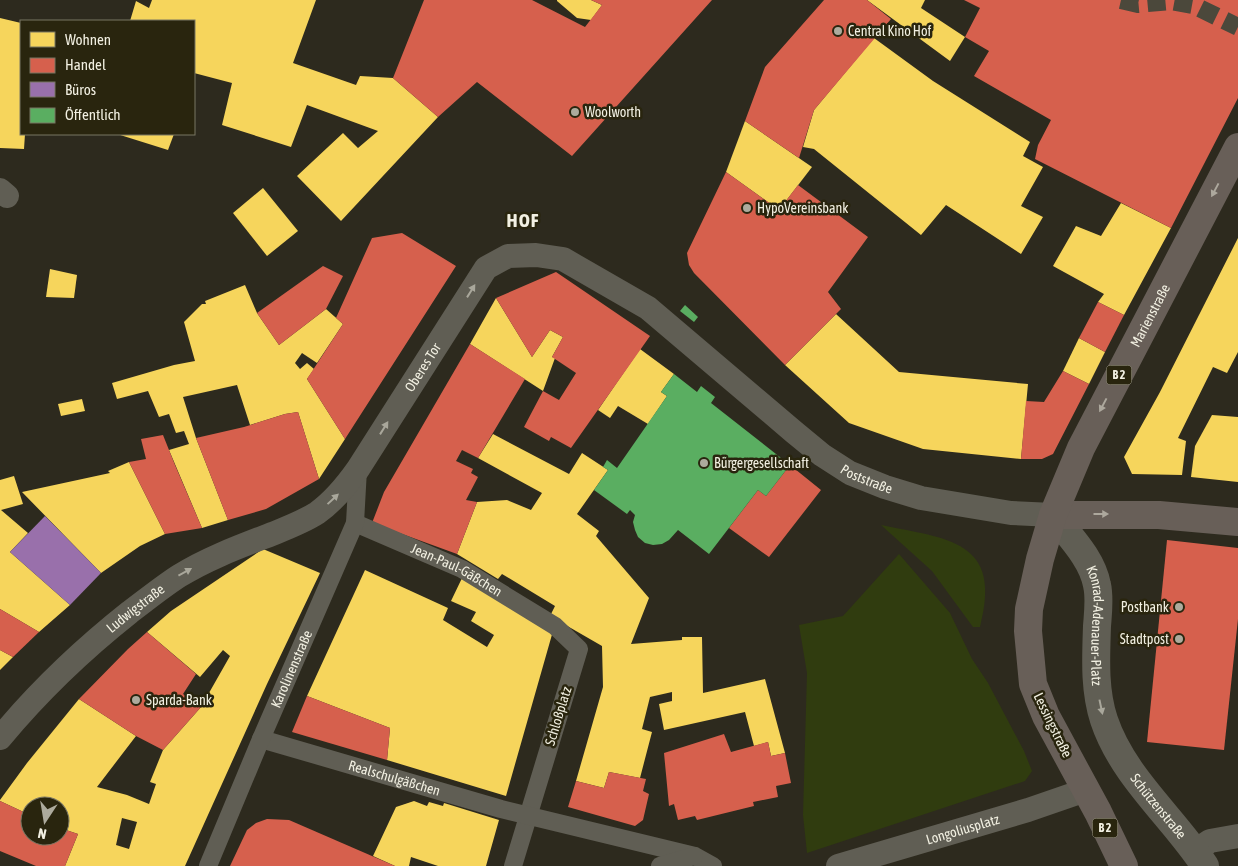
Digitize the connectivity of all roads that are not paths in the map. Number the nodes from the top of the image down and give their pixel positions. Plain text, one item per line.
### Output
1 (1238, 146) edge
2 (562, 259) joint
3 (358, 469) junction
4 (1053, 515) junction
5 (302, 522) joint
6 (1238, 522) edge
7 (355, 523) junction
8 (555, 626) joint
9 (0, 738) edge
10 (261, 739) junction
11 (1114, 746) joint
12 (1086, 790) junction
13 (529, 816) junction
14 (1238, 836) edge
15 (695, 856) junction
16 (1200, 858) edge
17 (208, 866) edge
18 (514, 866) edge
19 (660, 866) edge
20 (713, 866) edge
21 (838, 866) edge
22 (1124, 866) edge

1 -> 4 main road, Marienstraße / B 2
3 -> 2 street, Oberes Tor
2 - 4 street, Poststraße
5 -> 3 street, Oberes Tor
3 - 7 street, Karolinenstraße
4 -> 6 main road, Poststraße
4 -> 11 street, Konrad-Adenauer-Platz
4 - 12 main road, Lessingstraße / B 2
9 -> 5 street, Ludwigstraße
7 - 8 street, Jean-Paul-Gäßchen
7 - 10 street, Karolinenstraße
8 - 13 street, Schloßplatz
10 - 13 street, Realschulgäßchen
10 - 17 street, Karolinenstraße
11 - 16 street, Schützenstraße
12 - 21 street, Longoliusplatz
12 - 22 main road, Lessingstraße / B 2
13 - 15 street
13 - 18 street, Schloßplatz
14 - 16 street
15 - 19 street
15 - 20 street

